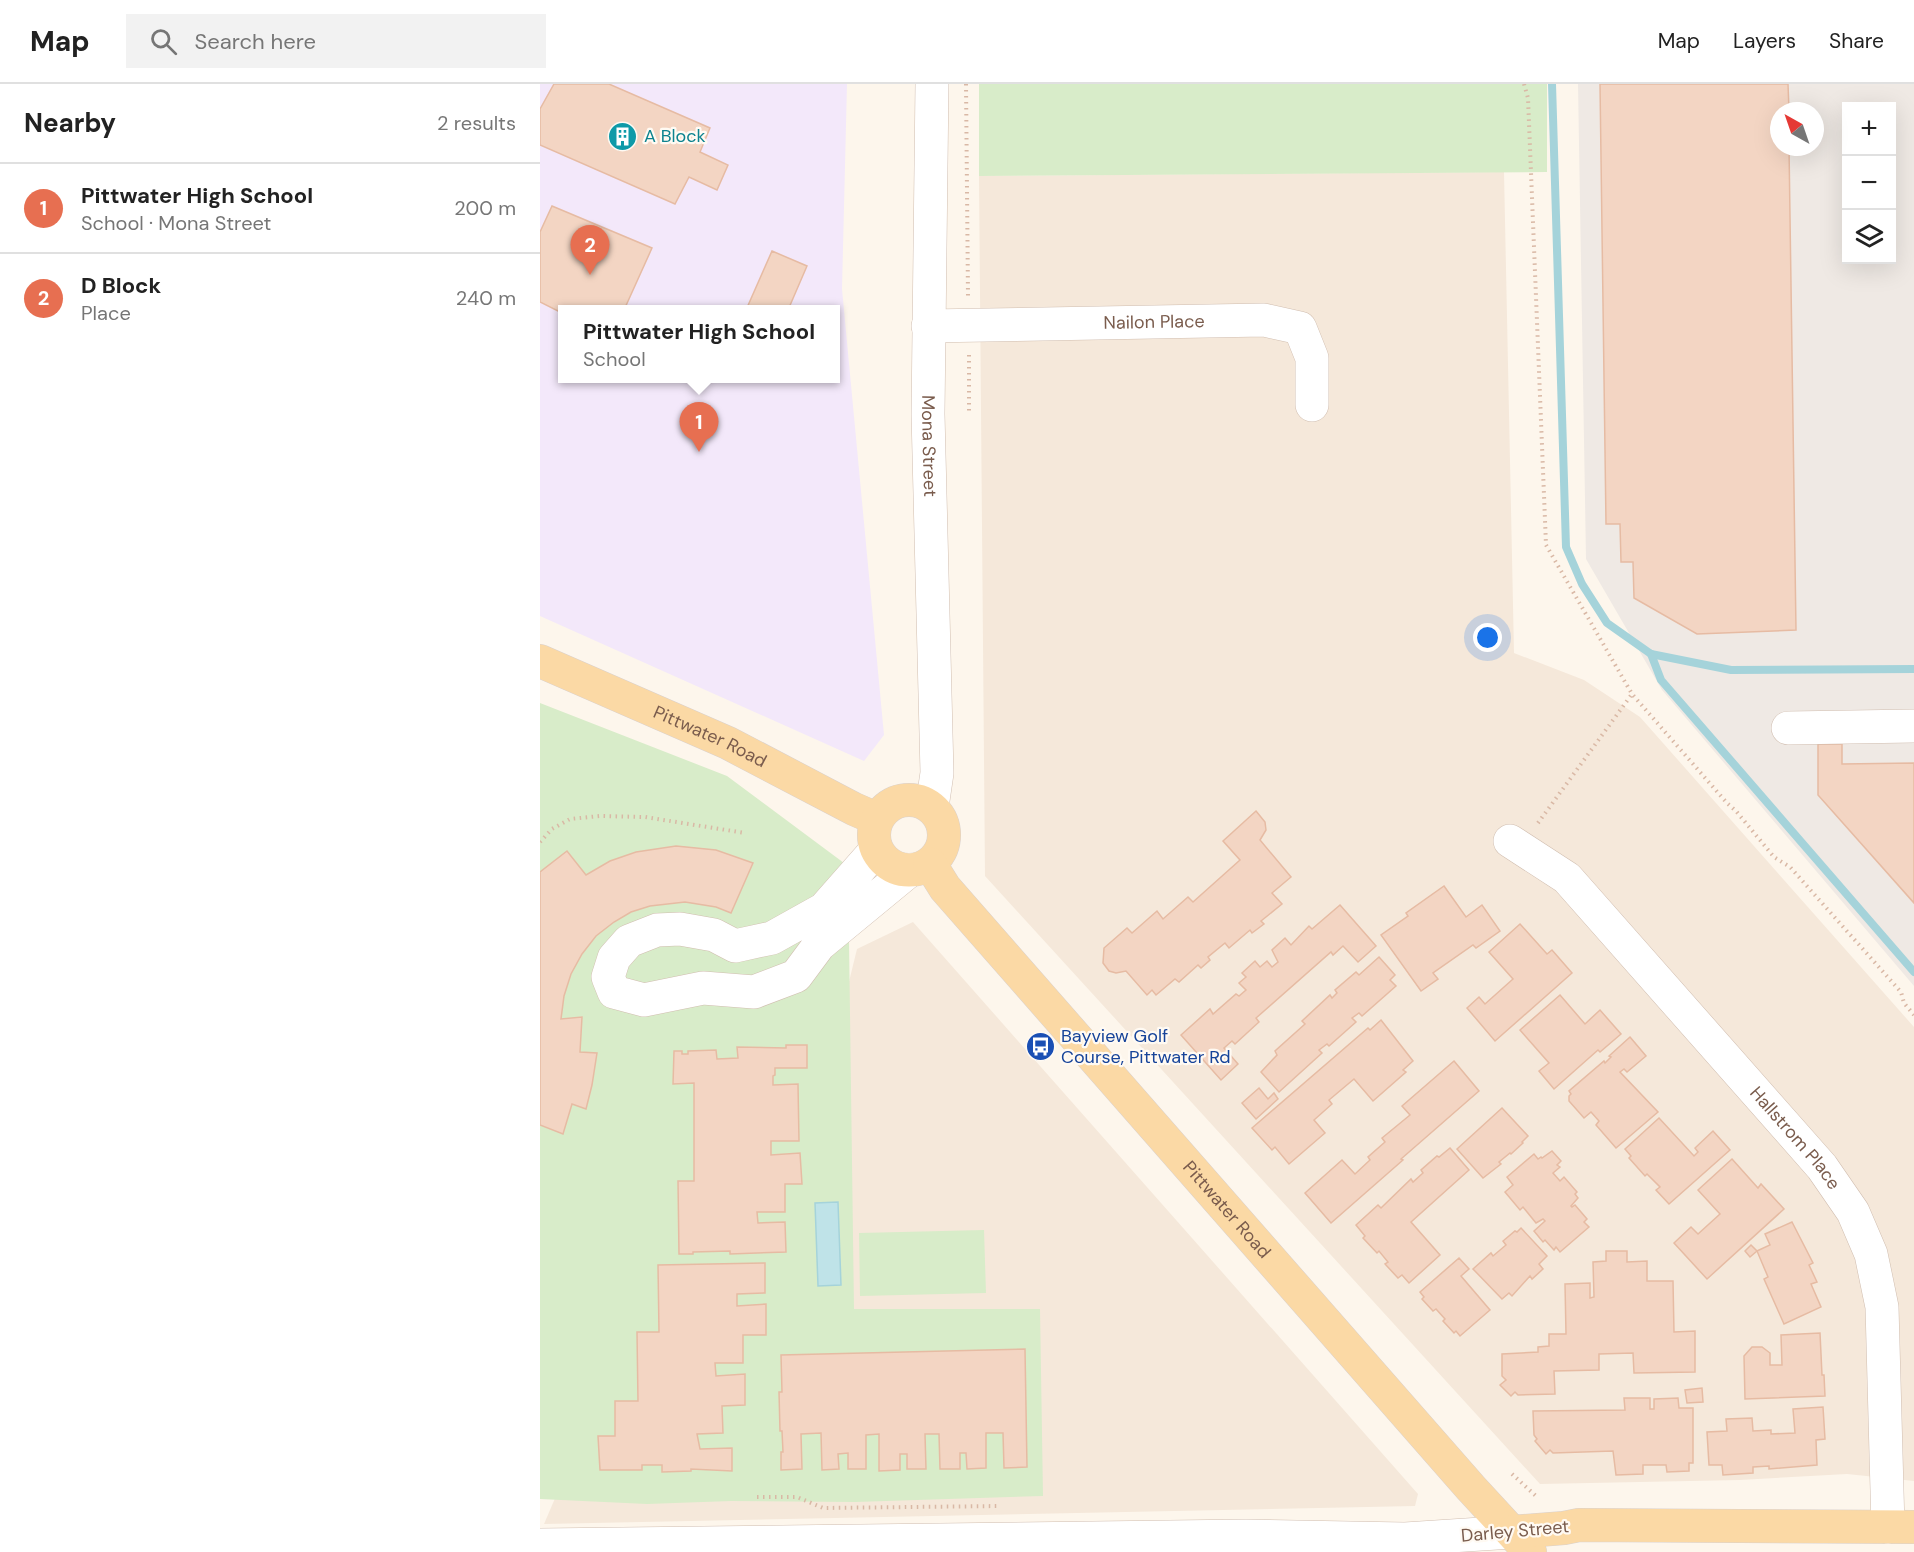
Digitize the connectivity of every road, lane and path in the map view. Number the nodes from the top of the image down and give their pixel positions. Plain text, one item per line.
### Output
1 (932, 84) edge
2 (966, 84) edge
3 (1524, 84) edge
4 (968, 325) junction
5 (928, 326) junction
6 (1312, 405) dead end
7 (969, 416) dead end
8 (540, 661) edge
9 (1632, 694) junction
10 (1914, 726) edge
11 (1788, 728) dead end
12 (932, 807) junction
13 (745, 833) dead end
14 (876, 834) junction
15 (1510, 841) joint
16 (540, 842) edge
17 (920, 867) junction
18 (1914, 1014) edge
19 (1512, 1474) dead end
20 (757, 1497) dead end
21 (1537, 1497) dead end
22 (1011, 1506) dead end
23 (1901, 1527) edge
24 (1521, 1542) edge
25 (540, 1545) edge

1 - 5 street, Mona Street
2 - 4 path
3 - 9 path
4 - 5 street, Nailon Place
4 - 6 street, Nailon Place
4 - 7 path
5 - 12 street, Mona Street
8 - 14 main road, Pittwater Road
9 - 15 path
9 - 18 path
10 - 11 street
12 - 14 main road
12 - 17 main road
13 - 16 path
14 - 17 main road
14 - 17 street
15 - 23 street, Hallstrom Place
17 - 24 main road, Pittwater Road
19 - 21 path
20 - 22 path
23 - 24 main road, Darley Street
24 - 25 street, Darley Street

